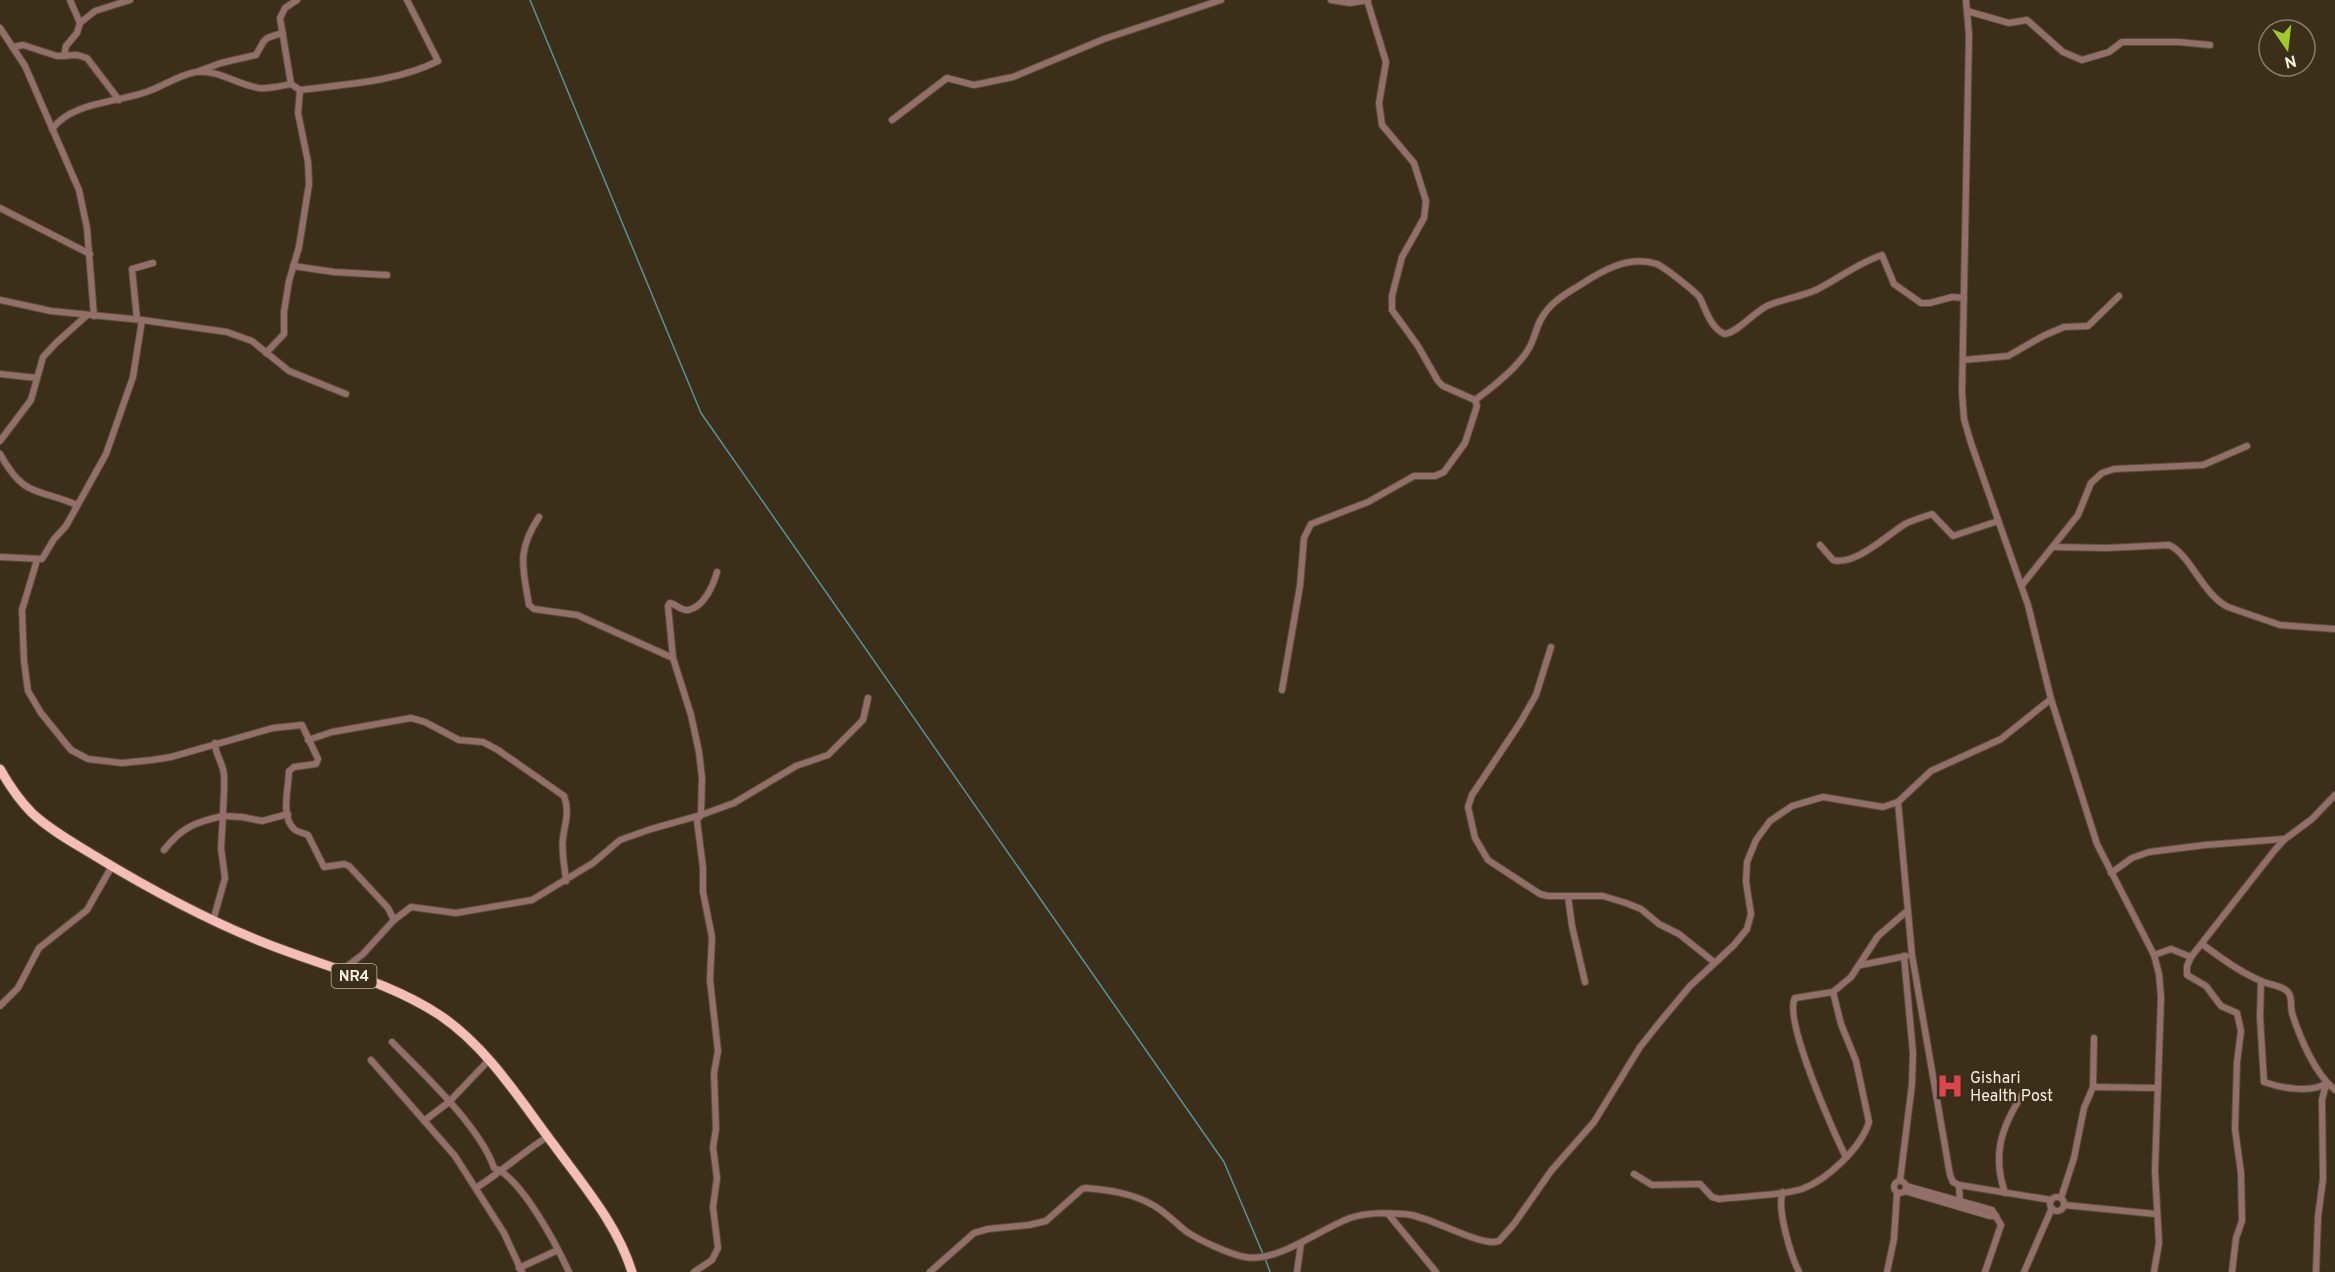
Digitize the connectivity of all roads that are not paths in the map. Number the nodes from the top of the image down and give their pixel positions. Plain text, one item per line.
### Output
1 (70, 0) edge
2 (130, 0) edge
3 (297, 0) edge
4 (407, 0) edge
5 (1221, 0) edge
6 (1331, 0) edge
7 (1368, 0) edge
8 (1966, 0) edge
9 (1967, 11) junction
10 (80, 23) junction
11 (0, 28) edge
12 (283, 33) junction
13 (2210, 45) dead end
14 (13, 47) junction
15 (63, 56) junction
16 (197, 72) junction
17 (291, 84) junction
18 (300, 90) junction
19 (119, 100) junction
20 (892, 120) dead end
21 (52, 129) junction
22 (0, 208) edge
23 (90, 254) junction
24 (153, 263) dead end
25 (293, 266) junction
26 (387, 274) dead end
27 (2119, 296) dead end
28 (1964, 298) junction
29 (0, 300) edge
30 (86, 316) junction
31 (94, 316) junction
32 (139, 320) junction
33 (266, 353) junction
34 (1963, 360) junction
35 (0, 374) edge
36 (37, 378) junction
37 (346, 394) dead end
38 (1475, 400) junction
39 (0, 441) edge
40 (2247, 446) dead end
41 (0, 454) edge
42 (77, 505) junction
43 (539, 517) dead end
44 (1998, 521) junction
45 (1820, 545) dead end
46 (2054, 547) junction
47 (0, 557) edge
48 (37, 560) junction
49 (717, 572) dead end
50 (2022, 585) junction
51 (2335, 629) edge
52 (1551, 647) dead end
53 (673, 658) junction
54 (1282, 690) dead end
55 (868, 698) dead end
56 (2051, 699) junction
57 (308, 740) junction
58 (215, 743) junction
59 (0, 769) edge
60 (2335, 795) edge
61 (1898, 802) junction
62 (288, 813) junction
63 (701, 815) junction
64 (222, 816) junction
65 (2285, 839) junction
66 (164, 850) dead end
67 (112, 866) junction
68 (2111, 873) junction
69 (566, 881) junction
70 (1568, 896) junction
71 (1907, 911) junction
72 (394, 920) junction
73 (213, 921) junction
74 (2202, 944) junction
75 (1912, 955) junction
76 (2154, 955) junction
77 (1904, 957) junction
78 (2191, 957) junction
79 (1714, 962) junction
80 (1861, 965) junction
81 (340, 971) junction
82 (2261, 981) junction
83 (1584, 982) dead end
84 (1833, 992) junction
85 (0, 1006) edge
86 (2094, 1038) dead end
87 (392, 1042) dead end
88 (371, 1060) dead end
89 (489, 1060) junction
90 (2327, 1084) junction
91 (2092, 1087) junction
92 (2158, 1088) junction
93 (2335, 1090) edge
94 (2022, 1095) dead end
95 (449, 1102) junction
96 (424, 1121) junction
97 (547, 1137) junction
98 (1846, 1157) junction
99 (503, 1171) junction
100 (1634, 1174) dead end
101 (1900, 1181) junction
102 (1959, 1185) junction
103 (476, 1188) junction
104 (1906, 1188) junction
105 (1783, 1192) junction
106 (2005, 1192) junction
107 (1897, 1193) junction
108 (2061, 1198) junction
109 (2051, 1200) junction
110 (1959, 1202) junction
111 (2064, 1205) junction
112 (2052, 1208) junction
113 (2156, 1214) junction
114 (1389, 1215) junction
115 (1996, 1216) junction
116 (1301, 1243) junction
117 (558, 1250) junction
118 (520, 1270) edge
119 (569, 1272) edge
120 (632, 1272) edge
121 (694, 1272) edge
122 (930, 1272) edge
123 (1296, 1272) edge
124 (1436, 1272) edge
125 (1799, 1272) edge
126 (1887, 1272) edge
127 (1985, 1272) edge
128 (2024, 1272) edge
129 (2154, 1272) edge
130 (2232, 1272) edge
131 (2316, 1272) edge

1 - 10 street
2 - 10 street
3 - 12 street
4 - 18 street
5 - 20 street
6 - 7 street
7 - 38 street
8 - 9 street
9 - 13 street
9 - 28 street
10 - 15 street
11 - 14 street
12 - 16 street
12 - 17 street
14 - 15 street
14 - 21 street
15 - 19 street
16 - 17 street
16 - 19 street
17 - 18 street
18 - 25 street
19 - 21 street
21 - 23 street
22 - 23 street
23 - 31 street
24 - 32 street
25 - 26 street
25 - 33 street
27 - 34 street
28 - 34 street
28 - 38 street
29 - 30 street
30 - 31 street
30 - 36 street
31 - 32 street
32 - 33 street
32 - 42 street
33 - 37 street
34 - 44 street
35 - 36 street
36 - 39 street
38 - 54 street
40 - 46 street
41 - 42 street
42 - 48 street
43 - 53 street
44 - 45 street
44 - 50 street
46 - 50 street
46 - 51 street
47 - 48 street
48 - 58 street
49 - 53 street
50 - 56 street
52 - 70 street
53 - 63 street
55 - 63 street
56 - 61 street
56 - 68 street
57 - 58 street
57 - 62 street
57 - 69 street
58 - 64 street
59 - 67 highway, NR4
60 - 65 street
61 - 71 street
61 - 79 street
62 - 64 street
62 - 72 street
63 - 69 street
63 - 121 street
64 - 66 street
64 - 73 street
65 - 68 street
65 - 74 street
67 - 73 highway, NR4
67 - 85 street
68 - 76 street
69 - 72 street
70 - 79 street
70 - 83 street
71 - 75 street
71 - 80 street
72 - 81 street
73 - 81 highway, NR4
74 - 78 street
74 - 82 street
75 - 77 street
75 - 102 street
76 - 78 street
76 - 92 street
77 - 80 street
77 - 101 street
78 - 130 street
79 - 114 street
80 - 84 street
81 - 89 highway, NR4
82 - 90 street
82 - 90 street
84 - 98 street
84 - 98 street
86 - 91 street
87 - 95 street
88 - 96 street
89 - 95 street
89 - 97 highway, NR4
90 - 93 street
90 - 131 street
91 - 92 street
91 - 108 street
92 - 113 street
94 - 106 street
95 - 96 street
95 - 99 street
96 - 103 street
97 - 99 street
97 - 120 highway, NR4
98 - 105 street
99 - 103 street
99 - 117 street
100 - 105 street
101 - 104 street
101 - 107 street
102 - 106 street
102 - 110 street
103 - 118 street
104 - 107 street
104 - 110 street
104 - 115 street
105 - 125 street
106 - 109 street
107 - 126 street
108 - 109 street
108 - 111 street
109 - 112 street
110 - 115 street
111 - 112 street
111 - 113 street
112 - 128 street
113 - 129 street
114 - 116 street
114 - 124 street
115 - 127 street
116 - 122 street
116 - 123 street
117 - 118 street
117 - 119 street

